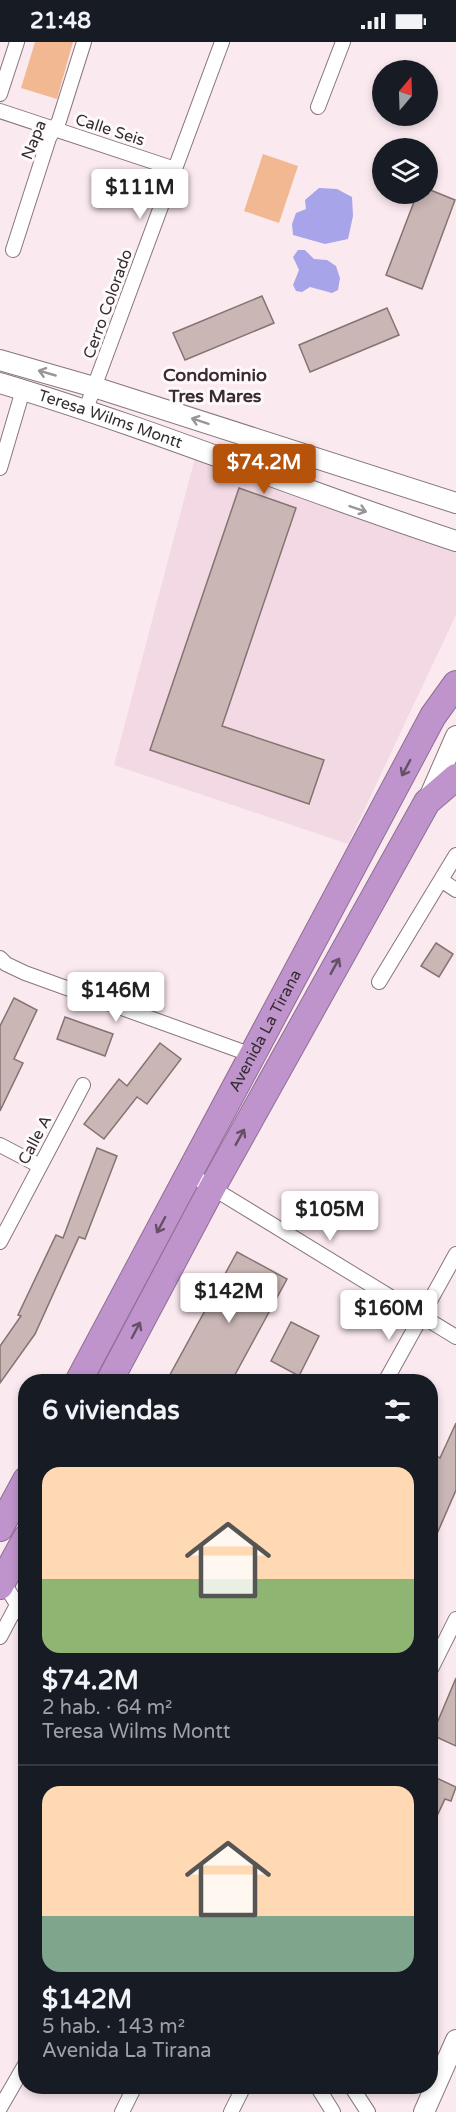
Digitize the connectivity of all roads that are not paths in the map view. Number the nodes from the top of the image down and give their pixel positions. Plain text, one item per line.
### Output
1 (17, 42) edge
2 (84, 42) edge
3 (222, 42) edge
4 (343, 42) edge
5 (0, 94) edge
6 (318, 107) dead end
7 (0, 111) edge
8 (54, 129) junction
9 (176, 169) junction
10 (13, 250) dead end
11 (0, 360) edge
12 (0, 383) edge
13 (94, 387) junction
14 (24, 390) junction
15 (86, 409) junction
16 (0, 468) edge
17 (456, 503) edge
18 (455, 540) edge
19 (456, 671) edge
20 (456, 684) edge
21 (434, 716) junction
22 (456, 736) edge
23 (456, 777) edge
24 (427, 802) junction
25 (456, 855) edge
26 (441, 880) junction
27 (456, 890) edge
28 (0, 958) edge
29 (378, 982) dead end
30 (252, 1055) junction
31 (83, 1085) dead end
32 (0, 1145) edge
33 (40, 1166) junction
34 (188, 1173) junction
35 (212, 1188) junction
36 (0, 1242) edge
37 (456, 1254) edge
38 (420, 1316) junction
39 (456, 1338) edge
40 (82, 1374) edge
41 (113, 1374) edge
42 (389, 1374) edge
43 (18, 1495) edge
44 (0, 1528) edge
45 (11, 1569) edge
46 (17, 1605) joint
47 (456, 1619) edge
48 (0, 1637) edge
49 (438, 1655) edge
50 (456, 2040) edge
51 (18, 2077) edge
52 (438, 2079) edge
53 (131, 2094) edge
54 (240, 2094) edge
55 (321, 2094) edge
56 (356, 2094) edge
57 (431, 2094) edge
58 (0, 2108) edge
59 (329, 2110) edge
60 (122, 2112) edge
61 (231, 2112) edge
62 (368, 2112) edge
63 (423, 2112) edge

1 - 5 street
2 - 8 street, Napa
3 - 9 street, Cerro Colorado
4 - 6 street
7 - 8 street, Calle Seis
8 - 9 street, Calle Seis
8 - 10 street, Napa
9 - 13 street, Cerro Colorado
13 -> 11 street, Teresa Wilms Montt
12 - 14 street, Teresa Wilms Montt
13 - 15 street, Cerro Colorado
17 -> 13 street, Teresa Wilms Montt
14 - 15 street, Teresa Wilms Montt
14 - 16 street
15 -> 18 street, Teresa Wilms Montt
19 - 21 street
20 - 21 highway, Avenida La Tirana
21 -> 30 highway, Avenida La Tirana
22 - 24 street
23 - 24 highway, Avenida La Tirana
35 -> 24 highway, Avenida La Tirana
25 - 26 street
26 - 27 street
26 - 29 street
28 - 30 street
30 - 34 highway, Avenida La Tirana
31 - 33 street, Calle A
32 - 33 street
33 - 36 street, Calle A
34 - 35 street
34 -> 40 highway, Avenida La Tirana
35 - 38 street
41 -> 35 highway, Avenida La Tirana
37 - 38 street
38 - 39 street
38 - 42 street
43 - 44 highway
45 - 46 street
46 - 48 street
47 - 49 street
50 - 52 street
51 - 58 street
53 - 60 street
54 - 61 street
55 - 59 street
56 - 62 street
57 - 63 street

